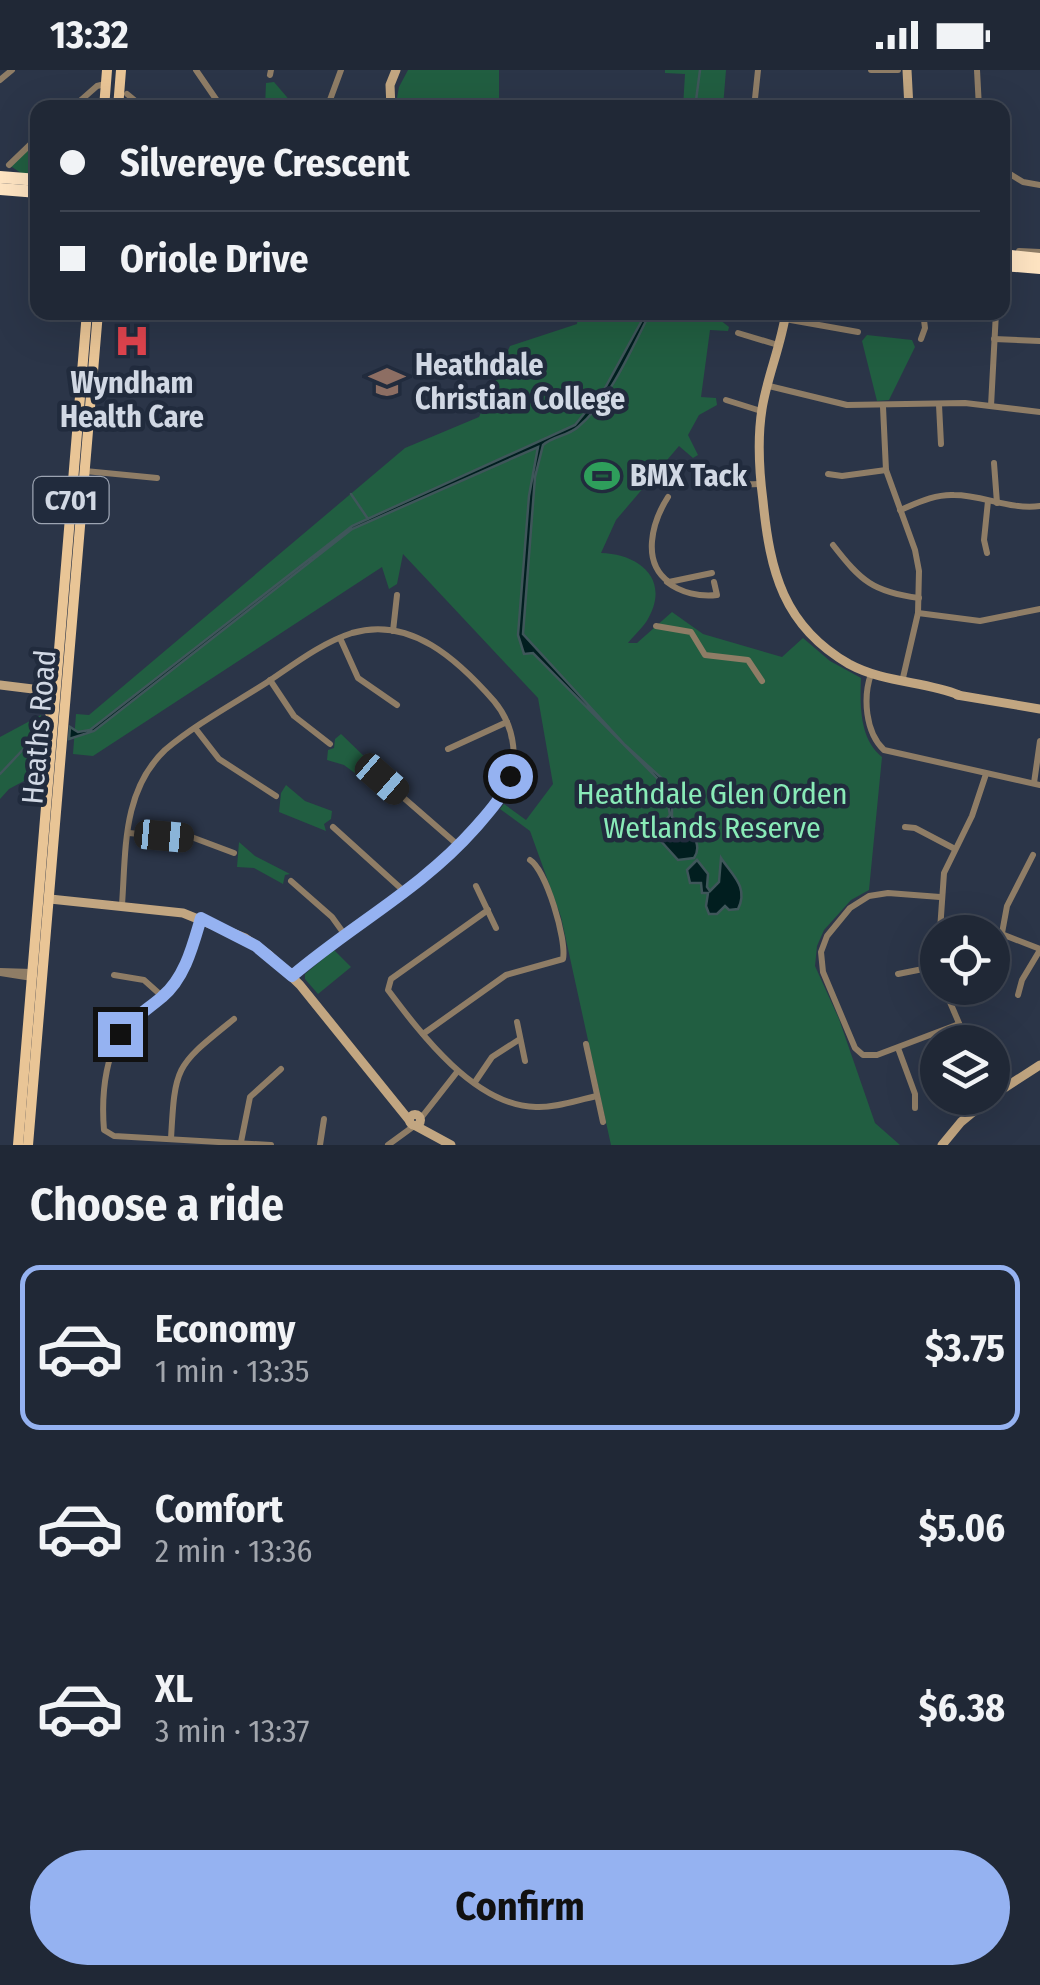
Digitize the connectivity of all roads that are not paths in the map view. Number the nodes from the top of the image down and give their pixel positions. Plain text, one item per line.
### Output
1 (12, 70) edge
2 (106, 70) edge
3 (121, 70) edge
4 (196, 70) edge
5 (341, 70) edge
6 (758, 70) edge
7 (871, 70) edge
8 (898, 70) edge
9 (907, 70) edge
10 (977, 70) edge
11 (985, 70) edge
12 (396, 71) edge
13 (0, 80) edge
14 (105, 84) junction
15 (127, 94) dead end
16 (81, 100) edge
17 (104, 100) edge
18 (119, 100) edge
19 (138, 100) edge
20 (217, 100) edge
21 (330, 100) edge
22 (391, 100) edge
23 (755, 100) edge
24 (909, 100) edge
25 (979, 100) edge
26 (30, 144) edge
27 (9, 164) dead end
28 (1010, 174) edge
29 (0, 177) edge
30 (30, 179) edge
31 (1040, 185) edge
32 (0, 189) edge
33 (30, 191) edge
34 (1040, 256) edge
35 (1010, 259) edge
36 (1010, 262) edge
37 (1040, 271) edge
38 (86, 320) edge
39 (97, 320) edge
40 (784, 320) edge
41 (803, 320) edge
42 (924, 320) edge
43 (995, 320) edge
44 (858, 332) dead end
45 (738, 333) dead end
46 (921, 339) dead end
47 (994, 339) junction
48 (1040, 341) edge
49 (778, 345) junction
50 (770, 386) junction
51 (726, 400) dead end
52 (940, 404) junction
53 (991, 406) junction
54 (883, 407) junction
55 (761, 411) junction
56 (1040, 412) edge
57 (941, 444) dead end
58 (994, 463) dead end
59 (700, 465) dead end
60 (77, 469) junction
61 (886, 470) junction
62 (828, 474) dead end
63 (156, 478) dead end
64 (761, 484) junction
65 (668, 498) dead end
66 (988, 501) junction
67 (997, 503) junction
68 (1040, 506) edge
69 (900, 510) junction
70 (833, 546) dead end
71 (987, 553) dead end
72 (666, 582) junction
73 (398, 595) dead end
74 (919, 598) junction
75 (1040, 609) edge
76 (918, 613) junction
77 (656, 626) dead end
78 (393, 631) junction
79 (340, 638) junction
80 (871, 674) junction
81 (270, 680) junction
82 (762, 681) dead end
83 (0, 682) edge
84 (902, 682) junction
85 (61, 688) junction
86 (42, 690) junction
87 (397, 705) dead end
88 (1040, 709) edge
89 (507, 722) junction
90 (58, 723) junction
91 (196, 728) junction
92 (1040, 741) edge
93 (330, 744) dead end
94 (448, 748) dead end
95 (983, 774) junction
96 (382, 779) dead end
97 (1037, 784) edge
98 (276, 796) dead end
99 (333, 827) dead end
100 (906, 827) dead end
101 (128, 833) junction
102 (459, 846) junction
103 (955, 850) junction
104 (234, 853) dead end
105 (1033, 855) dead end
106 (530, 860) dead end
107 (290, 881) dead end
108 (476, 886) dead end
109 (406, 893) junction
110 (940, 897) junction
111 (44, 899) junction
112 (122, 905) junction
113 (488, 910) junction
114 (939, 915) edge
115 (1004, 915) edge
116 (201, 918) junction
117 (496, 928) dead end
118 (345, 935) junction
119 (1010, 938) edge
120 (1040, 949) edge
121 (920, 967) edge
122 (0, 972) edge
123 (114, 974) dead end
124 (898, 974) dead end
125 (35, 975) junction
126 (292, 976) junction
127 (1018, 996) dead end
128 (163, 997) junction
129 (952, 1005) edge
130 (234, 1019) dead end
131 (517, 1022) dead end
132 (960, 1024) joint
133 (423, 1034) junction
134 (520, 1040) junction
135 (898, 1048) junction
136 (578, 1053) dead end
137 (526, 1061) dead end
138 (1040, 1065) edge
139 (281, 1069) dead end
140 (457, 1072) junction
141 (475, 1082) junction
142 (1010, 1085) edge
143 (597, 1096) junction
144 (915, 1108) dead end
145 (969, 1115) edge
146 (324, 1119) dead end
147 (415, 1120) junction
148 (603, 1122) dead end
149 (171, 1140) junction
150 (241, 1142) junction
151 (18, 1145) edge
152 (28, 1145) edge
153 (271, 1145) edge
154 (320, 1145) edge
155 (388, 1145) edge
156 (451, 1145) edge
157 (942, 1145) edge

1 - 13 street
2 - 14 main road
3 - 18 main road
4 - 20 street
5 - 21 street
6 - 23 street
7 - 8 street
9 - 24 street
10 - 11 street
10 - 25 street
12 - 22 street
14 - 16 street
14 - 17 main road
15 - 19 street
26 - 27 street
28 - 31 street
29 - 30 highway
32 - 33 highway
34 - 35 highway
36 - 37 highway
38 - 60 main road, Heaths Road / C701
39 - 60 main road, Heaths Road / C701
40 - 49 street
41 - 44 street
42 - 46 street
43 - 47 street
45 - 49 street
47 - 48 street
47 - 53 street
49 - 50 street
50 - 54 street
50 - 55 street
51 - 55 street
52 - 53 street
52 - 54 street
52 - 57 street
53 - 56 street
54 - 61 street
55 - 64 street
58 - 67 street
59 - 64 street
60 - 63 street
60 - 85 main road, Heaths Road / C701
61 - 62 street
61 - 69 street
64 - 80 street
65 - 72 street
66 - 67 street
66 - 69 street
66 - 71 street
67 - 68 street
69 - 74 street
70 - 74 street
72 - 72 street
73 - 78 street
74 - 76 street
75 - 76 street
76 - 84 street
77 - 82 street
78 - 79 street
78 - 89 street
79 - 81 street
79 - 87 street
80 - 84 street
80 - 95 street
81 - 91 street
81 - 93 street
83 - 85 street
83 - 86 street
84 - 88 street
85 - 86 street
85 - 90 main road, Heaths Road / C701
86 - 90 street
89 - 94 street
89 - 102 street
90 - 111 main road, Heaths Road / C701
91 - 98 street
91 - 101 street
92 - 97 street
95 - 97 street
95 - 103 street
96 - 102 street
99 - 109 street
100 - 103 street
101 - 104 street
101 - 112 street
102 - 109 street
103 - 110 street
105 - 115 street
106 - 133 street
107 - 118 street
108 - 113 street
109 - 118 street
110 - 114 street
110 - 135 street
111 - 112 street
111 - 125 main road, Heaths Road / C701
112 - 116 street
113 - 117 street
113 - 133 street
116 - 126 street
116 - 128 street
118 - 126 street
119 - 120 street
120 - 127 street
121 - 124 street
122 - 125 street
123 - 128 street
125 - 151 main road, Heaths Road / C701
125 - 152 main road, Heaths Road / C701
126 - 147 street
128 - 149 street
129 - 132 street
130 - 149 street
131 - 134 street
132 - 135 street
133 - 140 street
134 - 137 street
134 - 141 street
135 - 144 street
136 - 143 street
138 - 142 street
139 - 150 street
140 - 141 street
140 - 147 street
141 - 143 street
143 - 148 street
145 - 157 street
146 - 154 street
147 - 155 street
147 - 156 street
149 - 150 street
150 - 153 street

